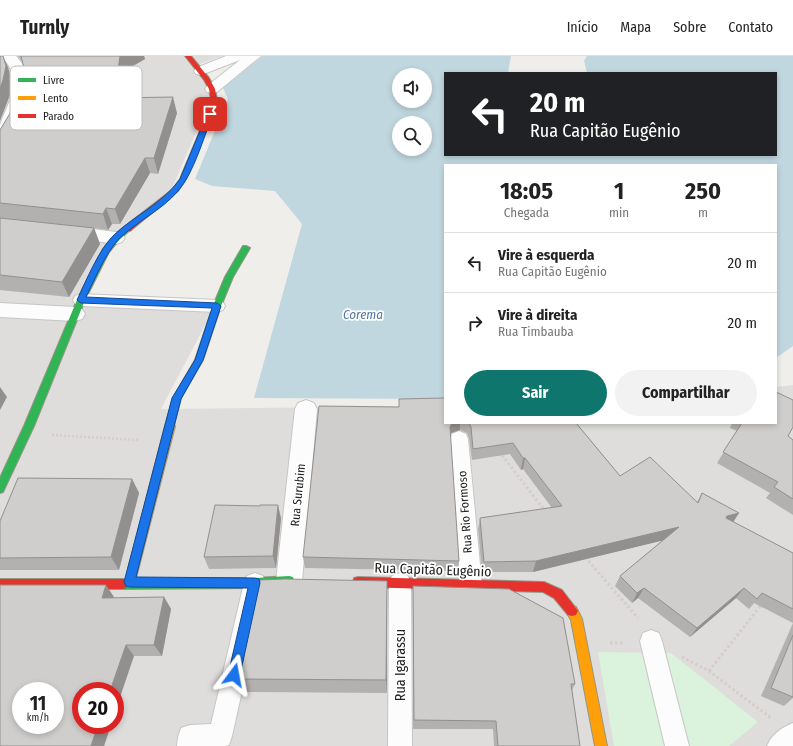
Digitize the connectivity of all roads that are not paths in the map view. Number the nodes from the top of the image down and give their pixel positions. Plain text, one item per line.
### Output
1 (8, 56) edge
2 (188, 56) edge
3 (238, 56) edge
4 (254, 56) edge
5 (16, 66) edge
6 (201, 71) junction
7 (212, 89) junction
8 (10, 122) edge
9 (0, 142) edge
10 (54, 231) edge
11 (116, 238) junction
12 (246, 248) dead end
13 (217, 306) junction
14 (78, 307) junction
15 (0, 310) edge
16 (306, 409) dead end
17 (459, 439) dead end
18 (0, 489) edge
19 (293, 581) joint
20 (130, 582) junction
21 (352, 582) edge
22 (255, 583) junction
23 (400, 583) junction
24 (0, 584) edge
25 (470, 585) junction
26 (651, 641) road end
27 (793, 735) edge
28 (603, 745) edge
29 (189, 746) edge
30 (400, 746) edge
31 (677, 746) edge
32 (779, 746) edge

1 - 5 street
2 - 6 street
3 - 6 street
4 - 7 street
6 - 7 street
7 - 11 street
8 - 9 street
10 - 11 street
11 - 14 street
12 - 13 street
13 - 14 lane
13 - 20 street
14 - 15 street
14 - 18 street
16 - 19 street, Rua Surubim
17 - 25 lane, Rua Rio Formoso
19 - 22 street
20 - 22 street
20 - 24 street
21 - 23 street, Rua Capitão Eugênio
22 - 29 lane
23 - 25 street, Rua Capitão Eugênio
23 - 30 lane, Rua Igarassu
25 - 28 street, Rua Capitão Eugênio
26 - 31 lane
27 - 32 lane

